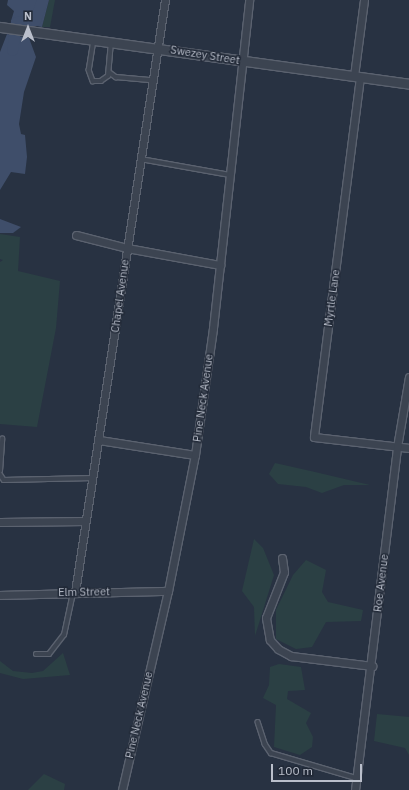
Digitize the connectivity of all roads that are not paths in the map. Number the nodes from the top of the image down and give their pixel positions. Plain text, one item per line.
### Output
1 (165, 0) edge
2 (249, 0) edge
3 (364, 0) edge
4 (3, 27) edge
5 (94, 39) junction
6 (111, 41) junction
7 (157, 48) junction
8 (243, 61) junction
9 (109, 72) junction
10 (357, 77) junction
11 (152, 80) junction
12 (409, 84) edge
13 (141, 159) junction
14 (230, 175) junction
15 (76, 235) dead end
16 (127, 248) junction
17 (220, 264) junction
18 (409, 377) edge
19 (2, 439) dead end
20 (99, 440) junction
21 (397, 447) junction
22 (409, 448) edge
23 (195, 455) junction
24 (0, 473) edge
25 (93, 478) junction
26 (85, 521) junction
27 (0, 522) edge
28 (282, 558) dead end
29 (168, 591) junction
30 (74, 592) junction
31 (0, 595) edge
32 (36, 654) dead end
33 (372, 666) junction
34 (258, 722) dead end
35 (357, 778) junction
36 (122, 790) edge
37 (355, 790) edge

1 - 7 street, Chapel Avenue
2 - 8 street, Pine Neck Avenue
3 - 10 street
4 - 5 street, Swezey Street
5 - 6 street, Swezey Street
5 - 9 lane
6 - 7 street, Swezey Street
6 - 9 lane
7 - 8 street, Swezey Street
7 - 11 street, Chapel Avenue
8 - 10 street, Swezey Street
8 - 14 street, Pine Neck Avenue
9 - 11 lane
10 - 12 street, Swezey Street
10 - 21 street, Myrtle Lane
11 - 13 street, Chapel Avenue
13 - 14 lane
13 - 16 street, Chapel Avenue
14 - 17 street, Pine Neck Avenue
15 - 16 street
16 - 17 street
16 - 20 street, Chapel Avenue
17 - 23 street, Pine Neck Avenue
18 - 21 street, Roe Avenue
19 - 24 lane
20 - 23 street
20 - 25 street, Chapel Avenue
21 - 22 street
21 - 33 street, Roe Avenue
23 - 29 street, Pine Neck Avenue
24 - 25 lane
25 - 26 street, Chapel Avenue
26 - 27 street
26 - 30 street, Chapel Avenue
28 - 33 street
29 - 30 street, Elm Street
29 - 36 street, Pine Neck Avenue
30 - 31 street, Elm Street
30 - 32 lane
33 - 35 street, Roe Avenue
34 - 35 lane
35 - 37 street, Roe Avenue

